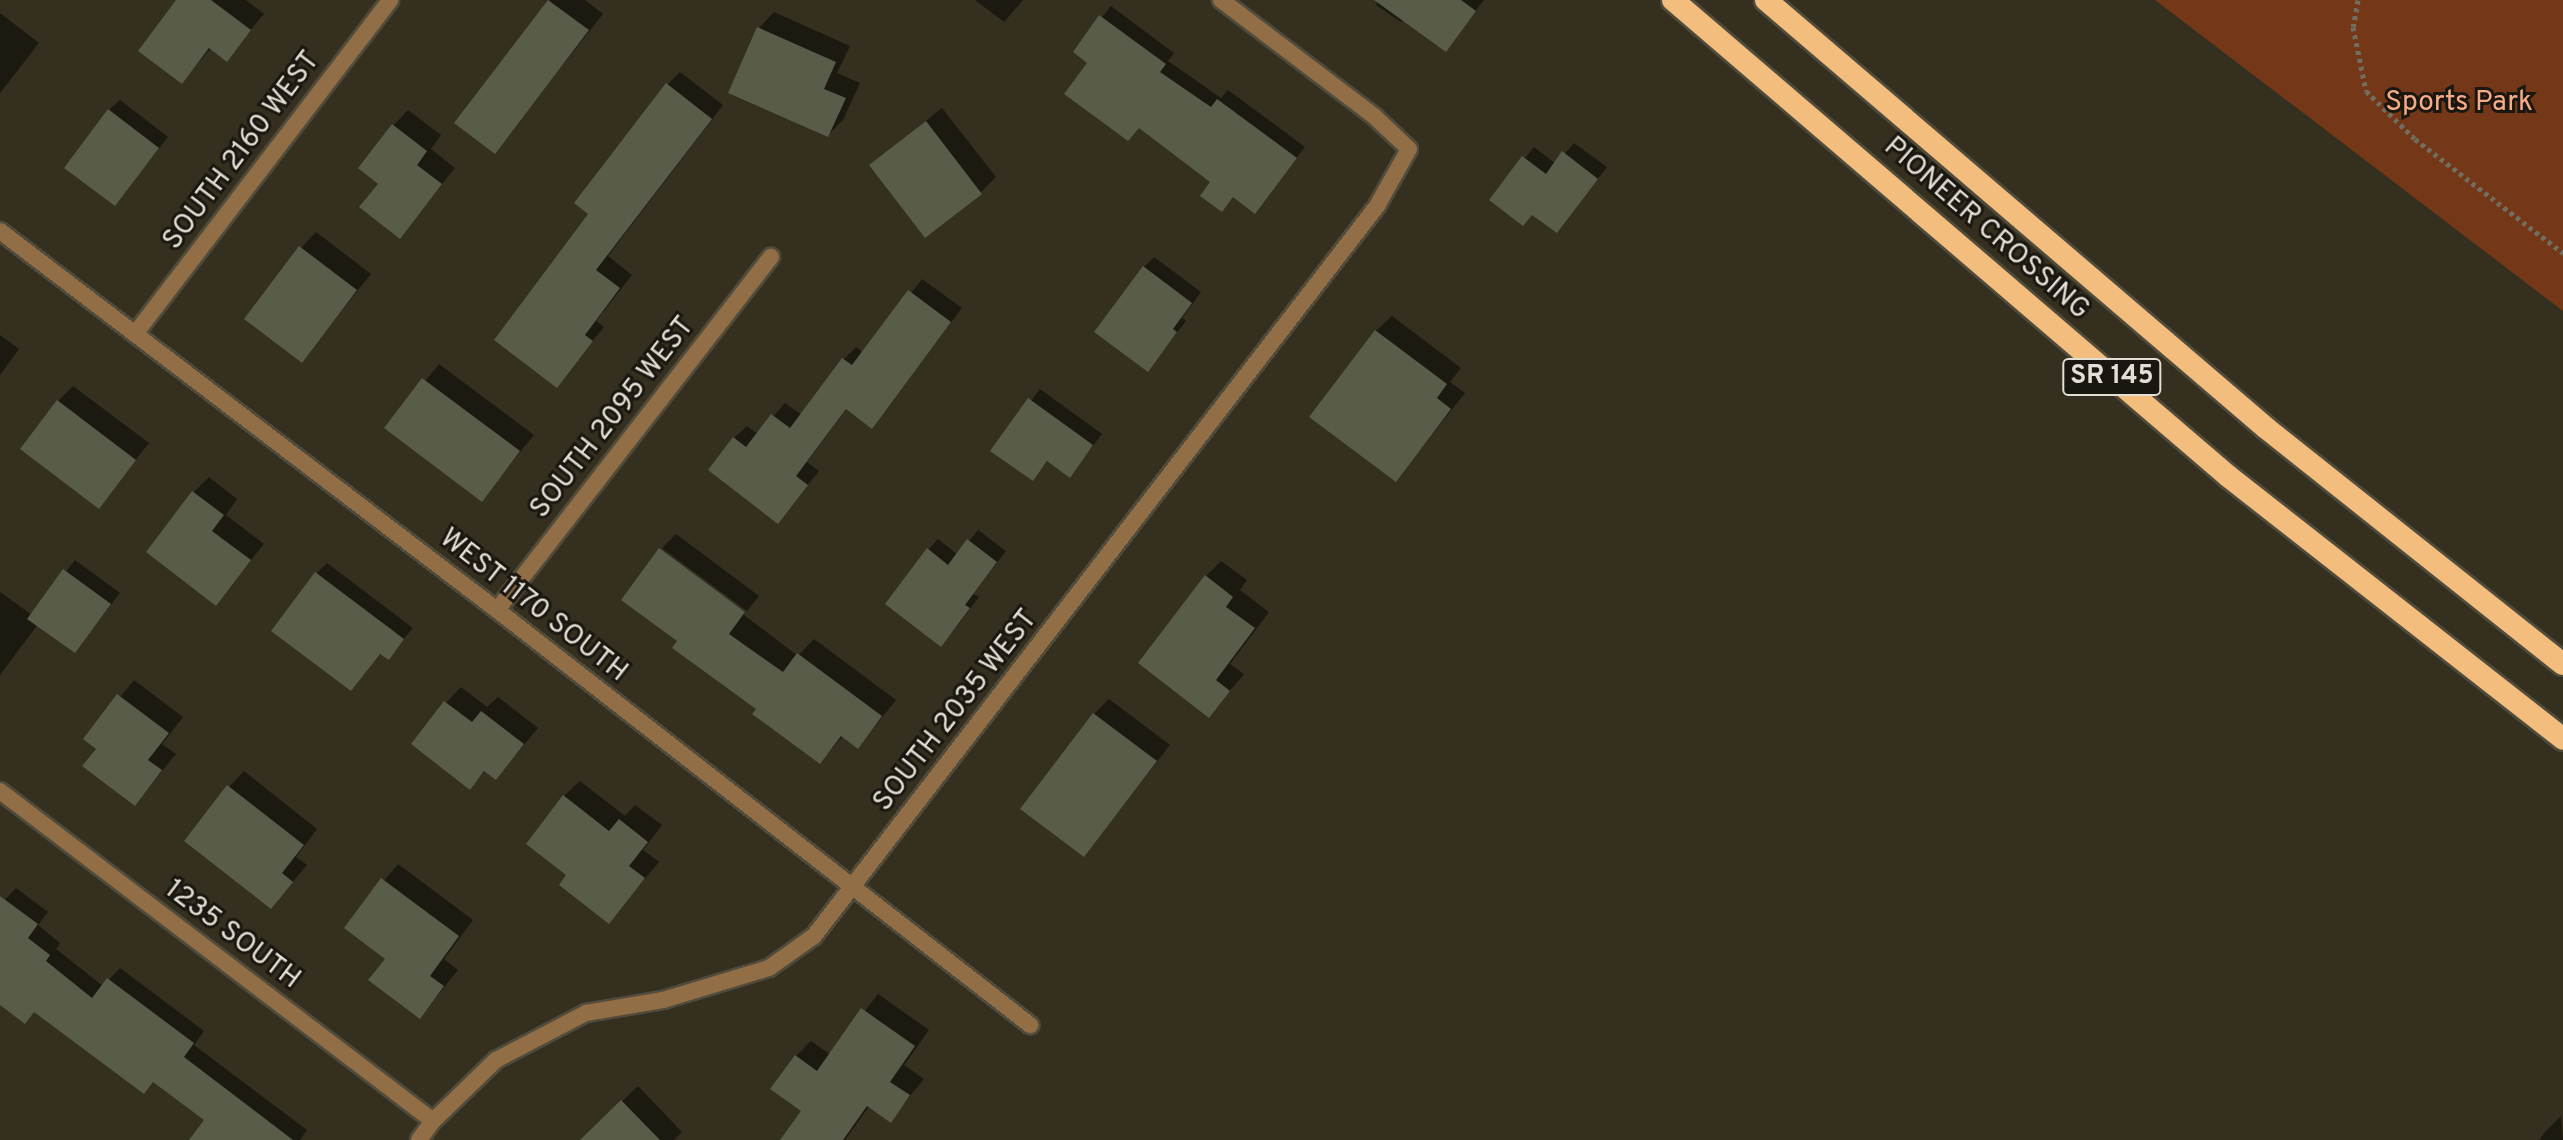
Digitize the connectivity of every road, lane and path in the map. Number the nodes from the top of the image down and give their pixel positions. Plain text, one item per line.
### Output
1 (390, 0) edge
2 (1221, 0) edge
3 (1673, 0) edge
4 (1766, 0) edge
5 (2358, 0) edge
6 (0, 231) edge
7 (2563, 253) edge
8 (771, 257) dead end
9 (135, 334) junction
10 (497, 610) junction
11 (2563, 664) edge
12 (2563, 739) edge
13 (0, 791) edge
14 (854, 887) junction
15 (1030, 1025) dead end
16 (433, 1121) junction
17 (419, 1140) edge

1 - 9 street, SOUTH 2160 WEST
2 - 14 street, SOUTH 2035 WEST
3 - 12 highway, PIONEER CROSSING / SR 145
4 - 11 highway, PIONEER CROSSING / SR 145
5 - 7 path
6 - 9 street, WEST 1170 SOUTH
8 - 10 street, SOUTH 2095 WEST
9 - 10 street, WEST 1170 SOUTH
10 - 14 street, WEST 1170 SOUTH
13 - 16 street, 1235 SOUTH
14 - 15 street, WEST 1170 SOUTH
14 - 16 street, SOUTH 2035 WEST
16 - 17 street, SOUTH 2035 WEST

